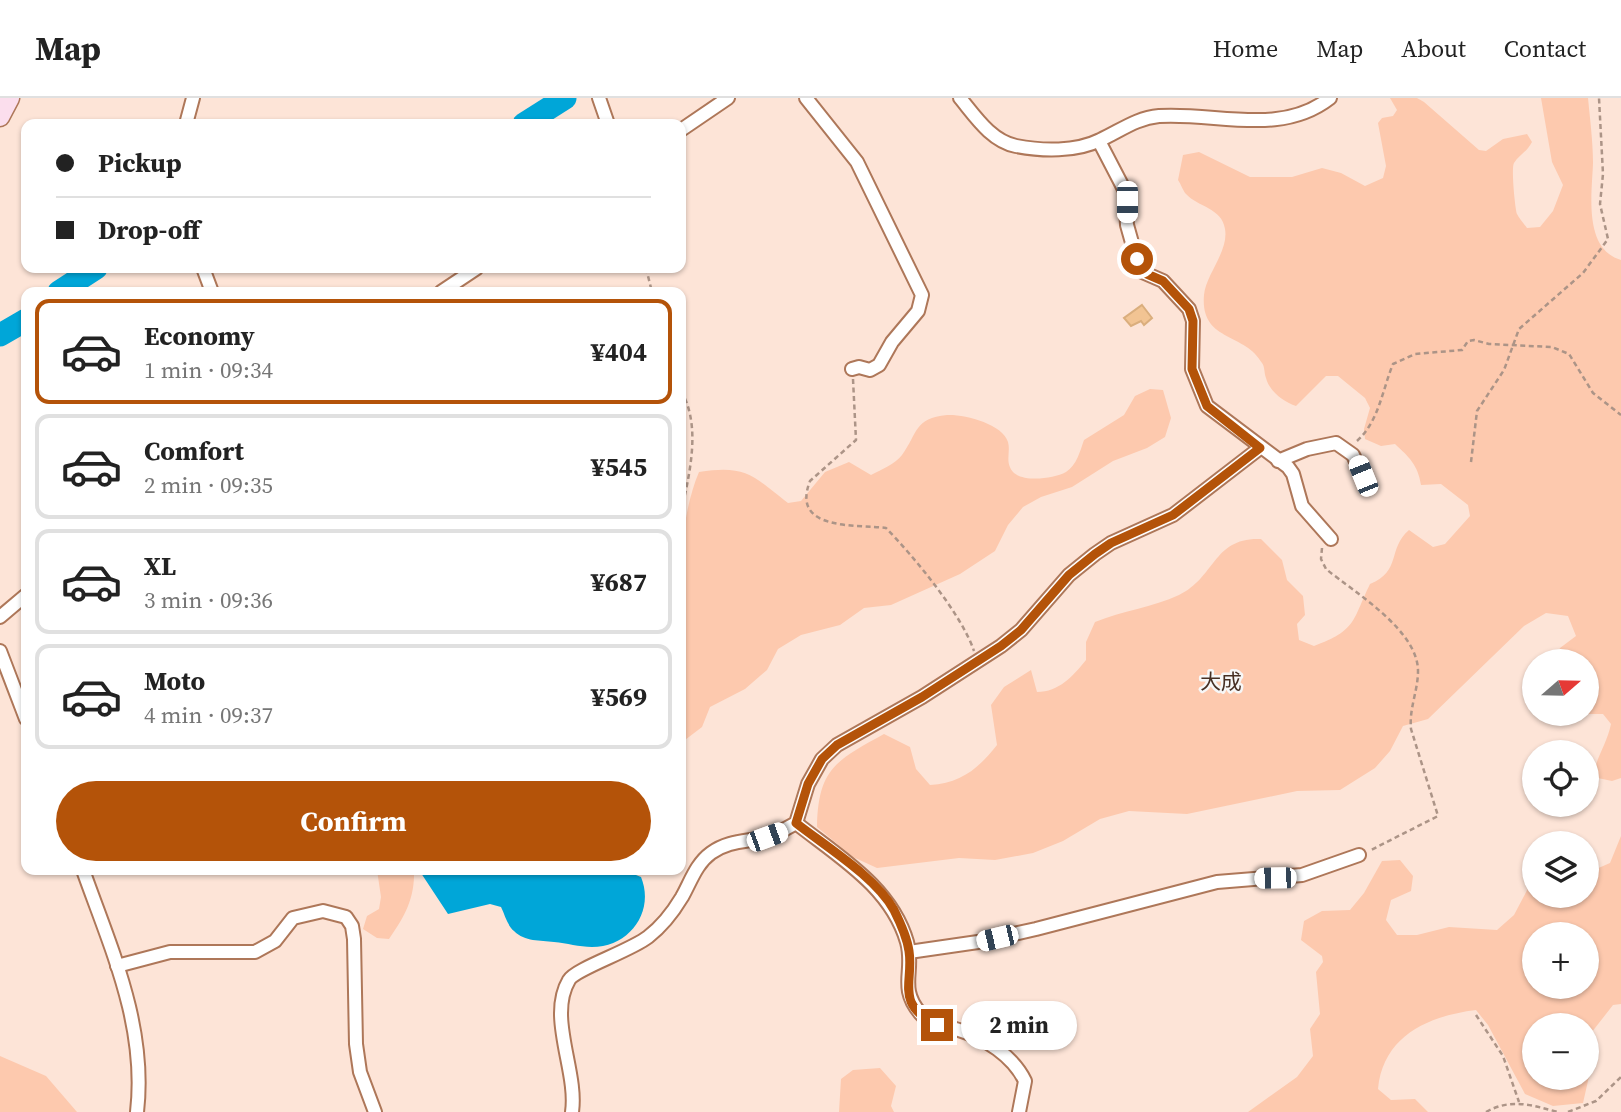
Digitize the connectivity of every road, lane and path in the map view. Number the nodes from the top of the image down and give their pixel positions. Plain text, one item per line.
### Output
1 (10, 98) edge
2 (193, 98) edge
3 (599, 98) edge
4 (728, 98) edge
5 (806, 98) edge
6 (960, 98) edge
7 (1330, 98) edge
8 (1599, 98) edge
9 (0, 117) edge
10 (187, 119) edge
11 (606, 119) edge
12 (686, 127) edge
13 (1099, 141) junction
14 (469, 273) edge
15 (448, 287) edge
16 (1513, 345) junction
17 (852, 369) joint
18 (686, 403) edge
19 (1621, 415) edge
20 (1344, 447) junction
21 (1260, 448) junction
22 (1278, 461) junction
23 (1471, 462) dead end
24 (1363, 476) dead end
25 (686, 492) edge
26 (1331, 539) joint
27 (21, 600) edge
28 (0, 617) edge
29 (0, 651) edge
30 (977, 660) junction
31 (21, 706) edge
32 (796, 823) junction
33 (1359, 855) joint
34 (85, 875) edge
35 (909, 951) junction
36 (117, 966) junction
37 (1476, 1015) dead end
38 (1621, 1077) edge
39 (1519, 1102) junction
40 (137, 1112) edge
41 (375, 1112) edge
42 (572, 1112) edge
43 (1019, 1112) edge
44 (1486, 1112) edge
45 (1558, 1112) edge
46 (1568, 1112) edge

1 - 9 street
2 - 10 street
3 - 11 street
4 - 12 street
5 - 17 street
6 - 13 street
7 - 13 street
8 - 16 path
13 - 21 street
14 - 15 street
16 - 19 path
16 - 20 path
16 - 23 path
17 - 30 path
18 - 25 path
20 - 22 street
20 - 24 street
21 - 22 street
21 - 30 street
22 - 26 street
26 - 33 path
27 - 28 street
29 - 31 street
30 - 32 street
32 - 35 street
32 - 42 street
33 - 35 street
34 - 36 street
35 - 43 street
36 - 40 street
36 - 41 street
37 - 39 path
38 - 46 path
39 - 44 path
39 - 45 path

